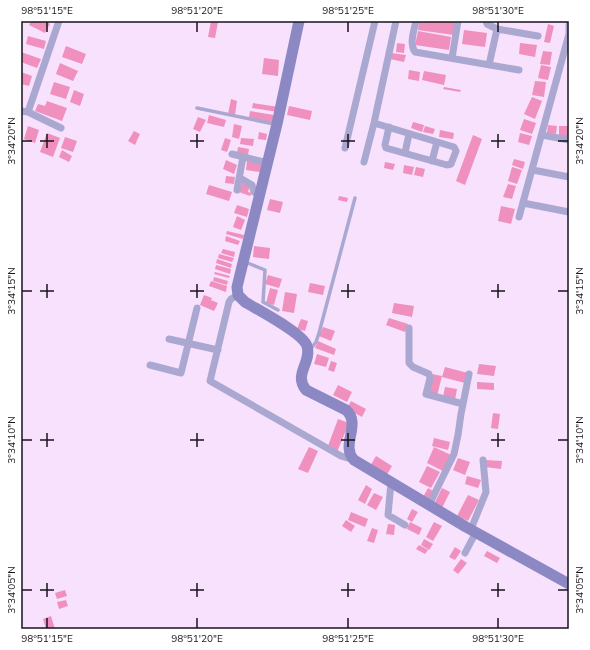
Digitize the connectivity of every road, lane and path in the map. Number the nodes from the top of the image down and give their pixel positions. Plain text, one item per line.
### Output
1 (59, 21) edge
2 (299, 21) edge
3 (375, 21) edge
4 (396, 21) edge
5 (416, 21) edge
6 (458, 21) edge
7 (486, 21) edge
8 (569, 24) edge
9 (497, 28) junction
10 (568, 34) edge
11 (538, 36) dead end
12 (569, 38) edge
13 (452, 58) junction
14 (489, 65) junction
15 (519, 70) dead end
16 (197, 108) dead end
17 (24, 112) edge
18 (374, 123) junction
19 (277, 124) junction
20 (389, 127) junction
21 (61, 128) dead end
22 (409, 134) junction
23 (542, 134) junction
24 (569, 140) edge
25 (437, 142) junction
26 (345, 148) dead end
27 (405, 153) junction
28 (232, 154) dead end
29 (243, 157) junction
30 (432, 161) junction
31 (364, 162) dead end
32 (268, 163) junction
33 (533, 170) junction
34 (569, 177) edge
35 (240, 178) junction
36 (238, 190) dead end
37 (260, 195) junction
38 (355, 198) dead end
39 (523, 203) junction
40 (569, 212) edge
41 (519, 217) dead end
42 (244, 262) junction
43 (238, 295) junction
44 (197, 308) dead end
45 (278, 310) dead end
46 (409, 328) dead end
47 (169, 339) dead end
48 (188, 343) junction
49 (218, 350) junction
50 (308, 352) junction
51 (150, 366) dead end
52 (469, 374) dead end
53 (463, 404) junction
54 (354, 460) junction
55 (483, 460) dead end
56 (391, 483) junction
57 (429, 505) junction
58 (405, 525) dead end
59 (473, 530) junction
60 (465, 553) dead end
61 (569, 584) edge

1 - 17 street
2 - 19 street
3 - 26 street
4 - 18 street
5 - 13 street
6 - 13 street
7 - 9 street
8 - 10 street
9 - 11 street
9 - 14 street
10 - 12 street
10 - 23 street
13 - 14 street
14 - 15 street
16 - 19 lane
17 - 21 street
18 - 20 street
18 - 31 street
19 - 32 street
20 - 22 street
20 - 27 street
22 - 25 street
22 - 27 street
23 - 24 street
23 - 33 street
25 - 30 street
25 - 30 street
27 - 30 street
28 - 29 street
29 - 32 street
29 - 35 street
32 - 37 street
33 - 34 street
33 - 39 street
35 - 36 street
35 - 37 street
37 - 42 street
38 - 50 lane
39 - 40 street
39 - 41 street
42 - 43 street
42 - 45 lane
43 - 49 street
43 - 50 street
44 - 48 street
46 - 53 street
47 - 48 street
48 - 49 street
48 - 51 street
49 - 54 street
50 - 54 street
52 - 53 street
53 - 57 street
54 - 56 street
55 - 59 street
56 - 57 street
56 - 58 street
57 - 59 street
59 - 60 street
59 - 61 street

